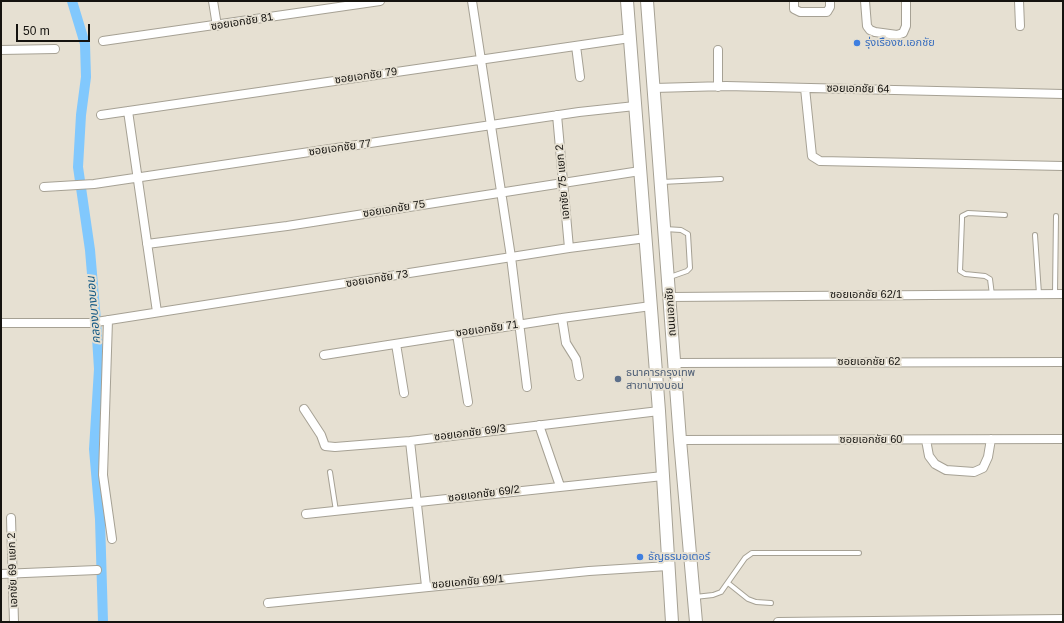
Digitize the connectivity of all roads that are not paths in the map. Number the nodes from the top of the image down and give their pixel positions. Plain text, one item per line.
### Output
1 (213, 1) edge
2 (380, 1) edge
3 (472, 1) edge
4 (627, 1) edge
5 (647, 1) edge
6 (794, 1) edge
7 (830, 1) edge
8 (866, 1) edge
9 (906, 1) edge
10 (1019, 1) edge
11 (341, 4) edge
12 (217, 26) junction
13 (1020, 26) dead end
14 (630, 38) junction
15 (103, 41) dead end
16 (576, 46) junction
17 (54, 49) dead end
18 (1, 50) edge
19 (718, 50) dead end
20 (481, 59) junction
21 (580, 77) dead end
22 (718, 87) junction
23 (654, 88) junction
24 (805, 88) junction
25 (1063, 94) edge
26 (635, 106) junction
27 (128, 111) junction
28 (557, 115) junction
29 (102, 116) dead end
30 (490, 126) junction
31 (657, 131) junction
32 (637, 133) junction
33 (1063, 166) edge
34 (640, 171) junction
35 (137, 178) junction
36 (720, 179) dead end
37 (661, 182) junction
38 (563, 183) junction
39 (44, 186) dead end
40 (501, 192) junction
41 (1005, 215) dead end
42 (1056, 216) dead end
43 (665, 229) junction
44 (1035, 235) dead end
45 (646, 238) junction
46 (147, 244) junction
47 (570, 248) junction
48 (511, 257) junction
49 (668, 278) junction
50 (1038, 294) junction
51 (1059, 294) edge
52 (992, 295) junction
53 (670, 297) junction
54 (651, 306) junction
55 (157, 312) junction
56 (562, 318) junction
57 (108, 320) junction
58 (1, 323) edge
59 (519, 325) junction
60 (457, 334) junction
61 (396, 344) junction
62 (324, 355) dead end
63 (1063, 362) edge
64 (674, 363) junction
65 (579, 376) dead end
66 (527, 387) dead end
67 (404, 393) dead end
68 (468, 402) dead end
69 (304, 409) dead end
70 (659, 411) junction
71 (539, 425) junction
72 (1063, 438) edge
73 (991, 439) junction
74 (680, 440) junction
75 (926, 440) junction
76 (410, 441) junction
77 (330, 472) dead end
78 (663, 476) junction
79 (560, 486) junction
80 (417, 502) junction
81 (336, 510) junction
82 (306, 514) dead end
83 (11, 518) dead end
84 (112, 539) dead end
85 (859, 553) dead end
86 (668, 566) junction
87 (97, 570) dead end
88 (1, 574) edge
89 (13, 574) junction
90 (728, 583) junction
91 (426, 586) junction
92 (693, 597) junction
93 (771, 602) dead end
94 (268, 603) dead end
95 (1063, 619) edge
96 (885, 621) edge
97 (14, 622) edge
98 (672, 622) edge
99 (696, 622) edge
100 (778, 622) edge

1 - 12 street
2 - 11 street, ซอยเอกชัย 81
3 - 20 street
4 - 14 main road, ถนนเอกชัย
5 - 23 main road, ถนนเอกชัย
6 - 7 street
8 - 9 street
10 - 13 street
11 - 12 street, ซอยเอกชัย 81
12 - 15 street, ซอยเอกชัย 81
14 - 16 street, ซอยเอกชัย 79
14 - 26 main road, ถนนเอกชัย
16 - 20 street, ซอยเอกชัย 79
16 - 21 street
17 - 18 street
19 - 22 street
20 - 27 street, ซอยเอกชัย 79
20 - 30 street
22 - 23 street, ซอยเอกชัย 64
22 - 24 street, ซอยเอกชัย 64
23 - 31 main road, ถนนเอกชัย
24 - 25 street, ซอยเอกชัย 64
24 - 33 street
26 - 28 street, ซอยเอกชัย 77
26 - 32 main road, ถนนเอกชัย
27 - 29 street, ซอยเอกชัย 79
27 - 35 street
28 - 30 street, ซอยเอกชัย 77
28 - 38 street, เอกชัย 75 แยก 2
30 - 35 street, ซอยเอกชัย 77
30 - 40 street
31 - 32 main road
31 - 37 main road, ถนนเอกชัย
32 - 34 main road, ถนนเอกชัย
34 - 38 street, ซอยเอกชัย 75
34 - 45 main road, ถนนเอกชัย
35 - 39 street, ซอยเอกชัย 77
35 - 46 street
36 - 37 lane
37 - 43 main road, ถนนเอกชัย
38 - 40 street, ซอยเอกชัย 75
38 - 47 street, เอกชัย 75 แยก 2
40 - 46 street, ซอยเอกชัย 75
40 - 48 street
41 - 52 lane
42 - 51 lane
43 - 49 main road, ถนนเอกชัย
43 - 49 lane
44 - 50 lane
45 - 47 street, ซอยเอกชัย 73
45 - 54 main road, ถนนเอกชัย
46 - 55 street
47 - 48 street, ซอยเอกชัย 73
48 - 55 street, ซอยเอกชัย 73
48 - 59 street
49 - 53 main road, ถนนเอกชัย
50 - 51 street, ซอยเอกชัย 62/1
50 - 52 street, ซอยเอกชัย 62/1
52 - 53 street, ซอยเอกชัย 62/1
53 - 64 main road, ถนนเอกชัย
54 - 56 street, ซอยเอกชัย 71
54 - 70 main road, ถนนเอกชัย
55 - 57 street, ซอยเอกชัย 73
56 - 59 street, ซอยเอกชัย 71
56 - 65 street
57 - 58 street, ซอยเอกชัย 73
57 - 84 street
59 - 60 street, ซอยเอกชัย 71
59 - 66 street
60 - 61 street, ซอยเอกชัย 71
60 - 68 street
61 - 62 street, ซอยเอกชัย 71
61 - 67 street
63 - 64 street, ซอยเอกชัย 62
64 - 74 main road, ถนนเอกชัย
69 - 76 street, ซอยเอกชัย 69/3
70 - 71 street, ซอยเอกชัย 69/3
70 - 78 main road, ถนนเอกชัย
71 - 76 street, ซอยเอกชัย 69/3
71 - 79 street
72 - 73 street, ซอยเอกชัย 60
73 - 75 street, ซอยเอกชัย 60
73 - 75 street
74 - 75 street, ซอยเอกชัย 60
74 - 92 main road, ถนนเอกชัย
76 - 80 street
77 - 81 lane
78 - 79 street, ซอยเอกชัย 69/2
78 - 86 main road, ถนนเอกชัย
79 - 80 street, ซอยเอกชัย 69/2
80 - 81 street, ซอยเอกชัย 69/2
80 - 91 street
81 - 82 street, ซอยเอกชัย 69/2
83 - 89 street, เอกชัย 69 แยก 2
85 - 90 lane
86 - 91 street, ซอยเอกชัย 69/1
86 - 98 main road, ถนนเอกชัย
87 - 89 street
88 - 89 street
89 - 97 street, เอกชัย 69 แยก 2
90 - 92 lane
90 - 93 lane
91 - 94 street, ซอยเอกชัย 69/1
92 - 99 main road, ถนนเอกชัย
95 - 96 street
96 - 100 street

